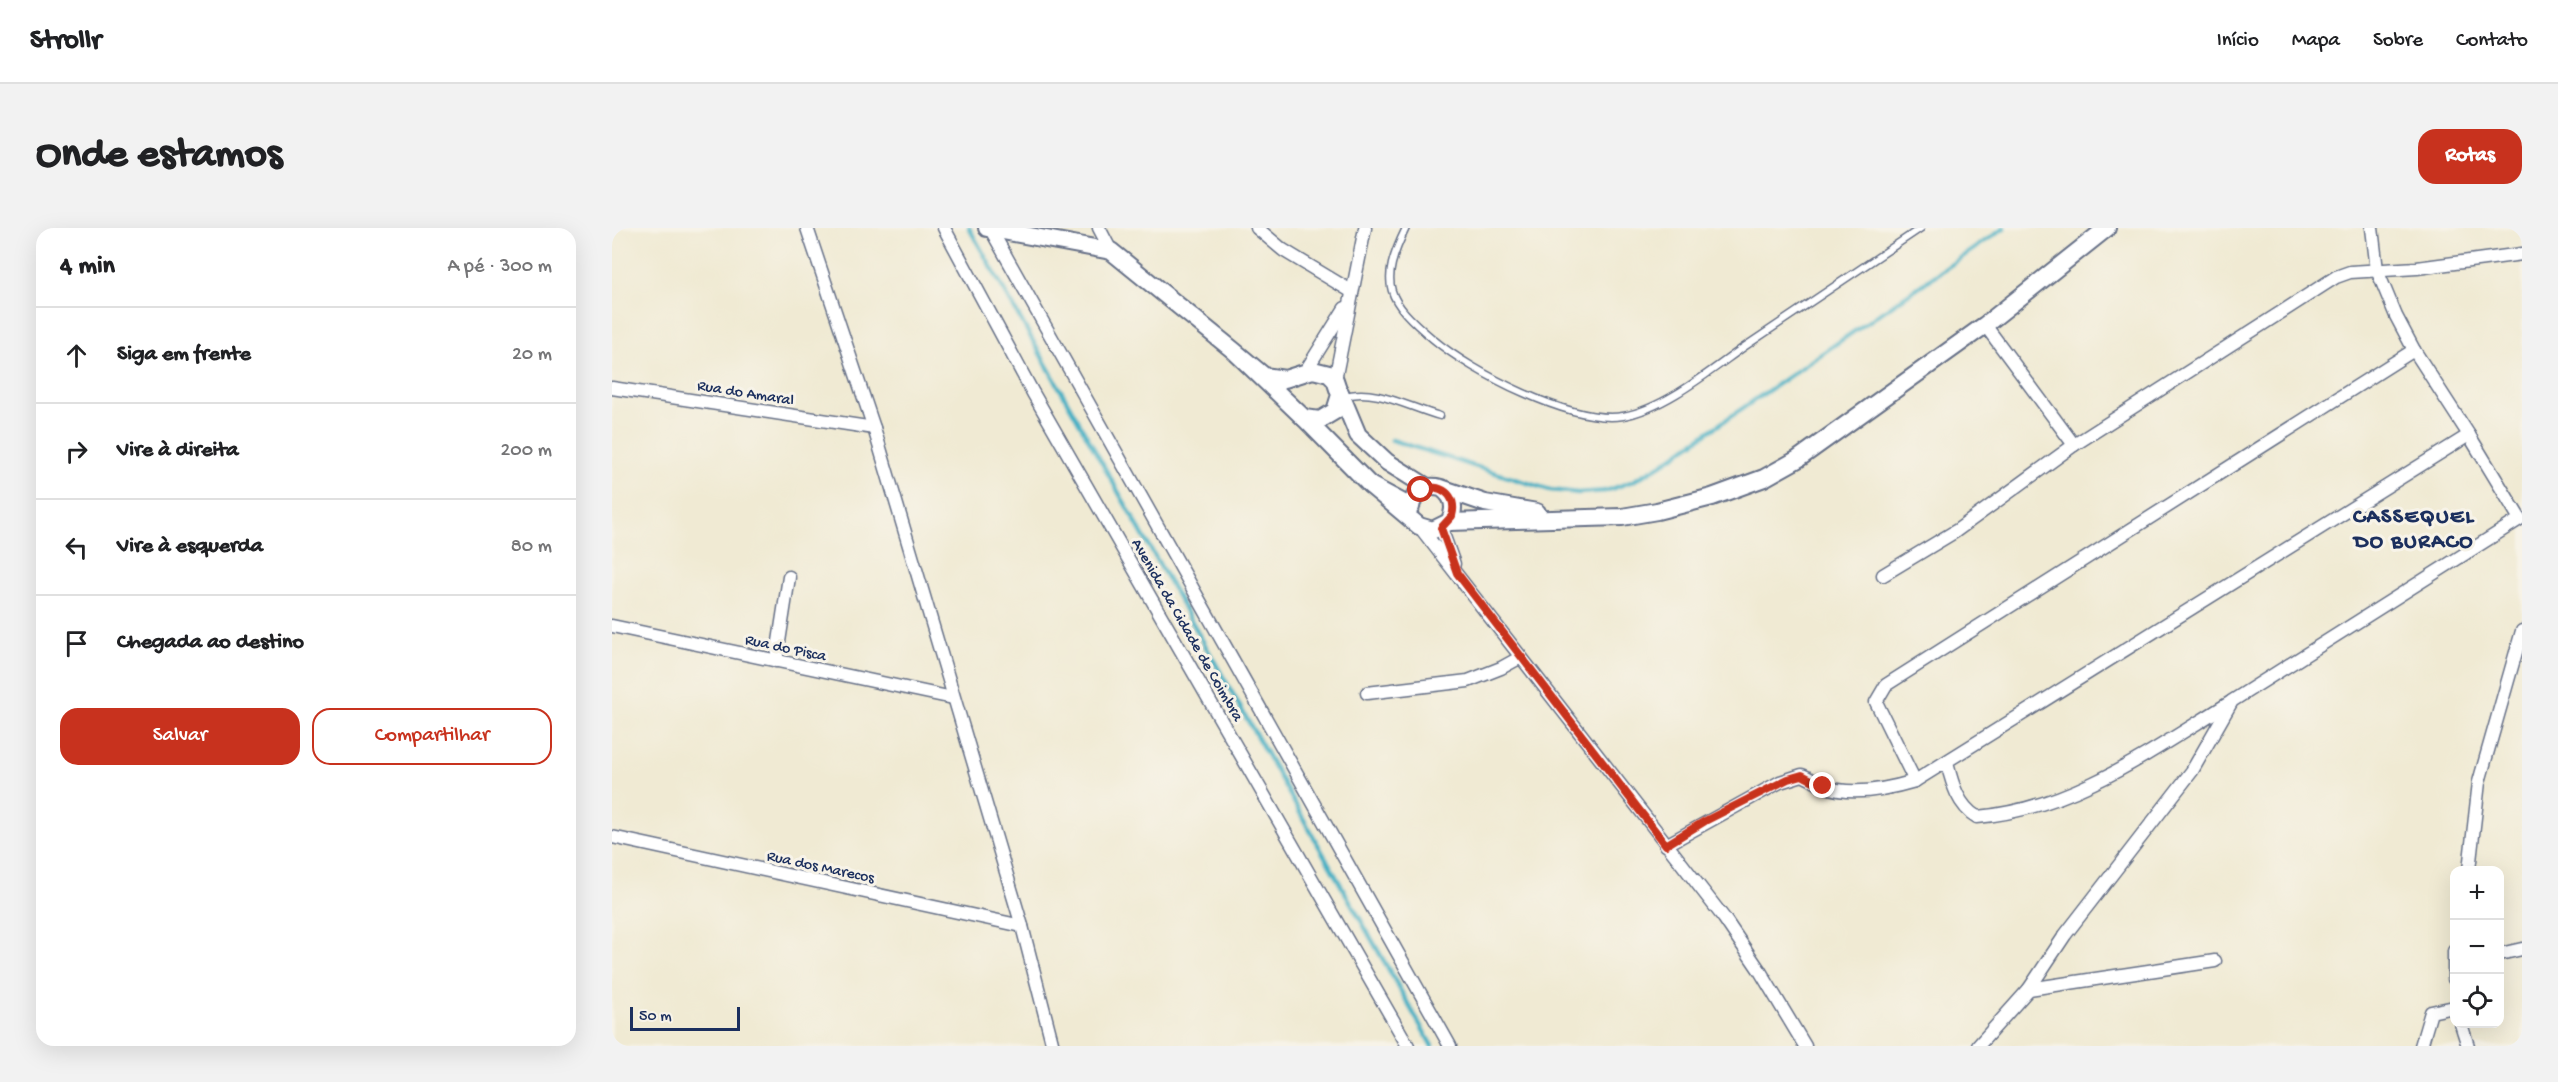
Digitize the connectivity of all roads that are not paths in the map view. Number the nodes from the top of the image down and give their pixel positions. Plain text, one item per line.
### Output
1 (807, 228) edge
2 (944, 228) edge
3 (989, 228) edge
4 (1099, 228) edge
5 (1257, 228) edge
6 (1365, 228) edge
7 (1406, 228) edge
8 (1921, 228) edge
9 (2107, 228) edge
10 (2372, 228) edge
11 (1111, 251) junction
12 (2522, 255) edge
13 (2377, 270) junction
14 (1350, 297) junction
15 (1985, 325) junction
16 (1233, 350) junction
17 (2414, 350) junction
18 (1301, 374) junction
19 (612, 388) edge
20 (1338, 388) junction
21 (1300, 416) junction
22 (1440, 416) dead end
23 (874, 428) junction
24 (2469, 435) junction
25 (2074, 445) junction
26 (1370, 485) junction
27 (1434, 488) junction
28 (1622, 517) junction
29 (2521, 520) edge
30 (1445, 525) junction
31 (1419, 526) junction
32 (1457, 573) junction
33 (1883, 575) dead end
34 (789, 577) dead end
35 (612, 626) edge
36 (2522, 631) edge
37 (1521, 657) junction
38 (776, 661) junction
39 (1367, 693) dead end
40 (953, 698) junction
41 (2232, 701) junction
42 (1947, 763) junction
43 (1915, 782) junction
44 (612, 837) edge
45 (1666, 845) junction
46 (2469, 866) edge
47 (1022, 926) junction
48 (2522, 949) edge
49 (2504, 953) edge
50 (2215, 961) dead end
51 (2029, 989) junction
52 (2450, 1008) edge
53 (2463, 1028) edge
54 (1053, 1046) edge
55 (1408, 1046) edge
56 (1450, 1046) edge
57 (1805, 1046) edge
58 (1978, 1046) edge
59 (2421, 1046) edge
60 (2468, 1046) edge

1 - 23 street
2 - 55 street, Avenida da Cidade de Coimbra
3 - 11 street
3 - 56 street, Avenida da Cidade de Coimbra
4 - 11 street
5 - 14 street
6 - 14 street
7 - 8 lane
9 - 15 street
10 - 13 street
11 - 16 street
12 - 13 street
13 - 17 street
13 - 25 street
14 - 18 street
14 - 20 street
15 - 25 street
15 - 28 street
16 - 18 street
16 - 21 street
17 - 24 street
17 - 43 street
18 - 20 street
18 - 21 street
19 - 23 street, Rua do Amaral
20 - 21 street
20 - 22 lane
20 - 27 street
21 - 26 street
23 - 40 street
24 - 29 street
24 - 42 street
25 - 33 street
26 - 27 street
26 - 31 street
27 - 28 street
27 - 30 street
28 - 30 street
29 - 41 street
30 - 31 street
30 - 32 street
31 - 32 street
32 - 37 street
34 - 38 street
35 - 38 street, Rua do Pisca
36 - 46 street
37 - 39 street
37 - 45 street
38 - 40 street, Rua do Pisca
40 - 47 street
41 - 42 street
41 - 51 street
42 - 43 street
43 - 45 street
44 - 47 street, Rua dos Marecos
45 - 57 street
47 - 54 street
48 - 49 street
50 - 51 street
51 - 58 street
52 - 59 street
53 - 60 street

